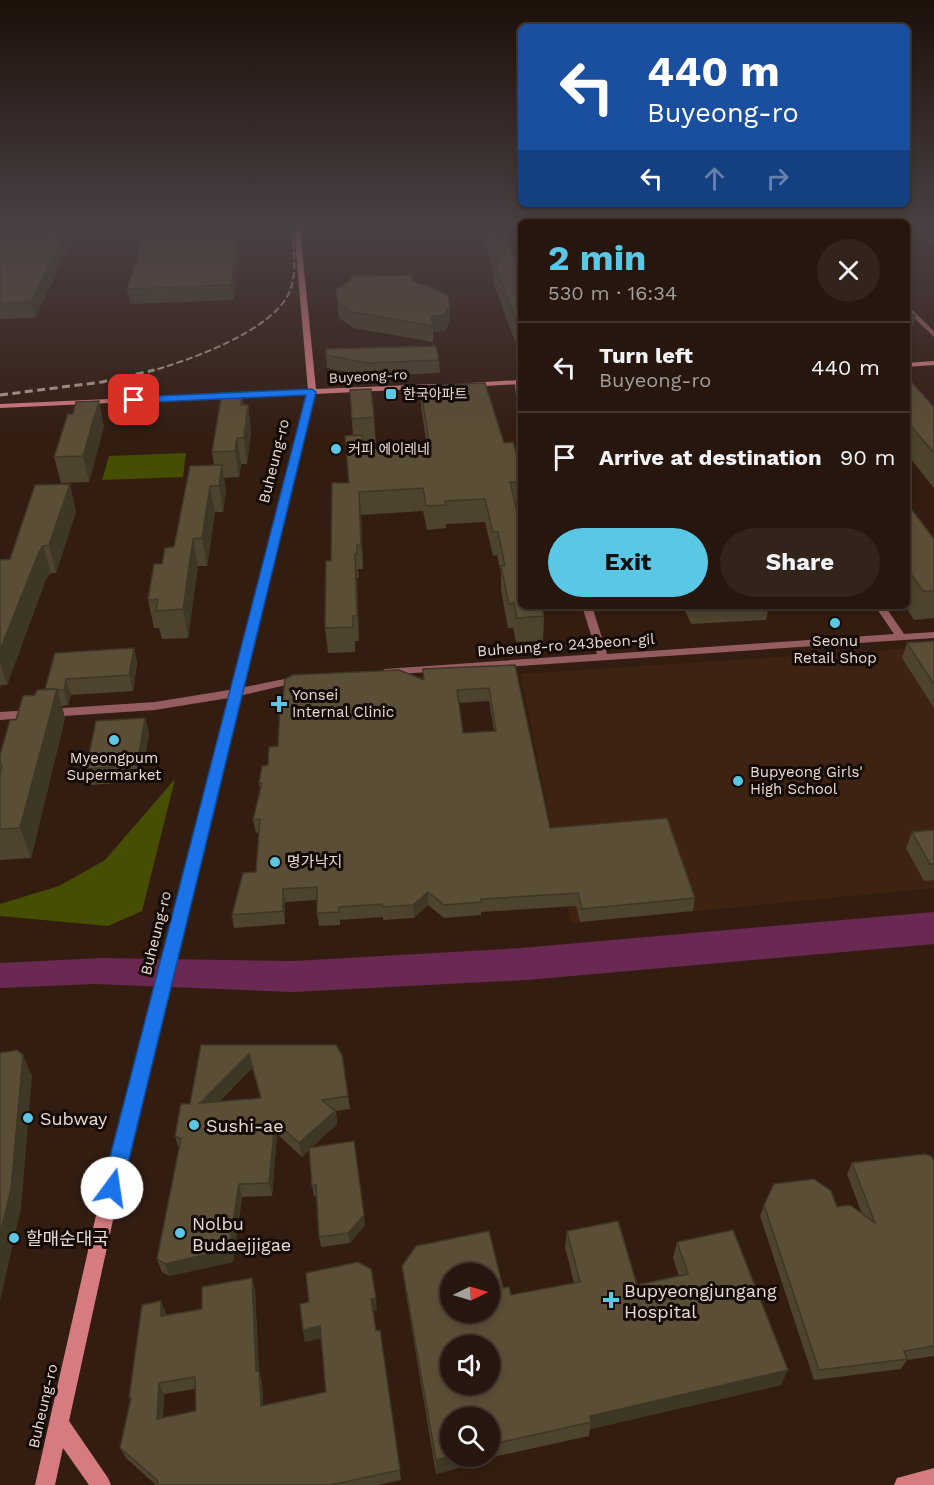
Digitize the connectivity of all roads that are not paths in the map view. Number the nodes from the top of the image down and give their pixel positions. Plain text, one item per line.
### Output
1 (303, 298) edge
2 (910, 310) edge
3 (934, 335) edge
4 (934, 363) edge
5 (910, 365) edge
6 (518, 382) edge
7 (460, 385) edge
8 (448, 386) edge
9 (312, 392) junction
10 (0, 406) edge
11 (588, 609) edge
12 (882, 609) edge
13 (934, 635) edge
14 (901, 637) junction
15 (603, 657) junction
16 (369, 673) edge
17 (311, 678) edge
18 (235, 693) junction
19 (0, 716) edge
20 (59, 1424) junction
21 (934, 1478) edge
22 (45, 1485) edge
23 (101, 1485) edge
24 (904, 1485) edge

1 - 9 main road, Buheung-ro
2 - 3 street
4 - 5 main road
6 - 7 main road
8 - 9 main road, Buyeong-ro
9 - 10 main road, Buyeong-ro
9 - 18 main road, Buheung-ro
11 - 15 street
12 - 14 street
13 - 14 street, Buheung-ro 243beon-gil
14 - 15 street, Buheung-ro 243beon-gil
15 - 16 street, Buheung-ro 243beon-gil
17 - 18 street
18 - 19 street
18 - 20 main road, Buheung-ro
20 - 22 main road, Buheung-ro
20 - 23 main road
21 - 24 main road

